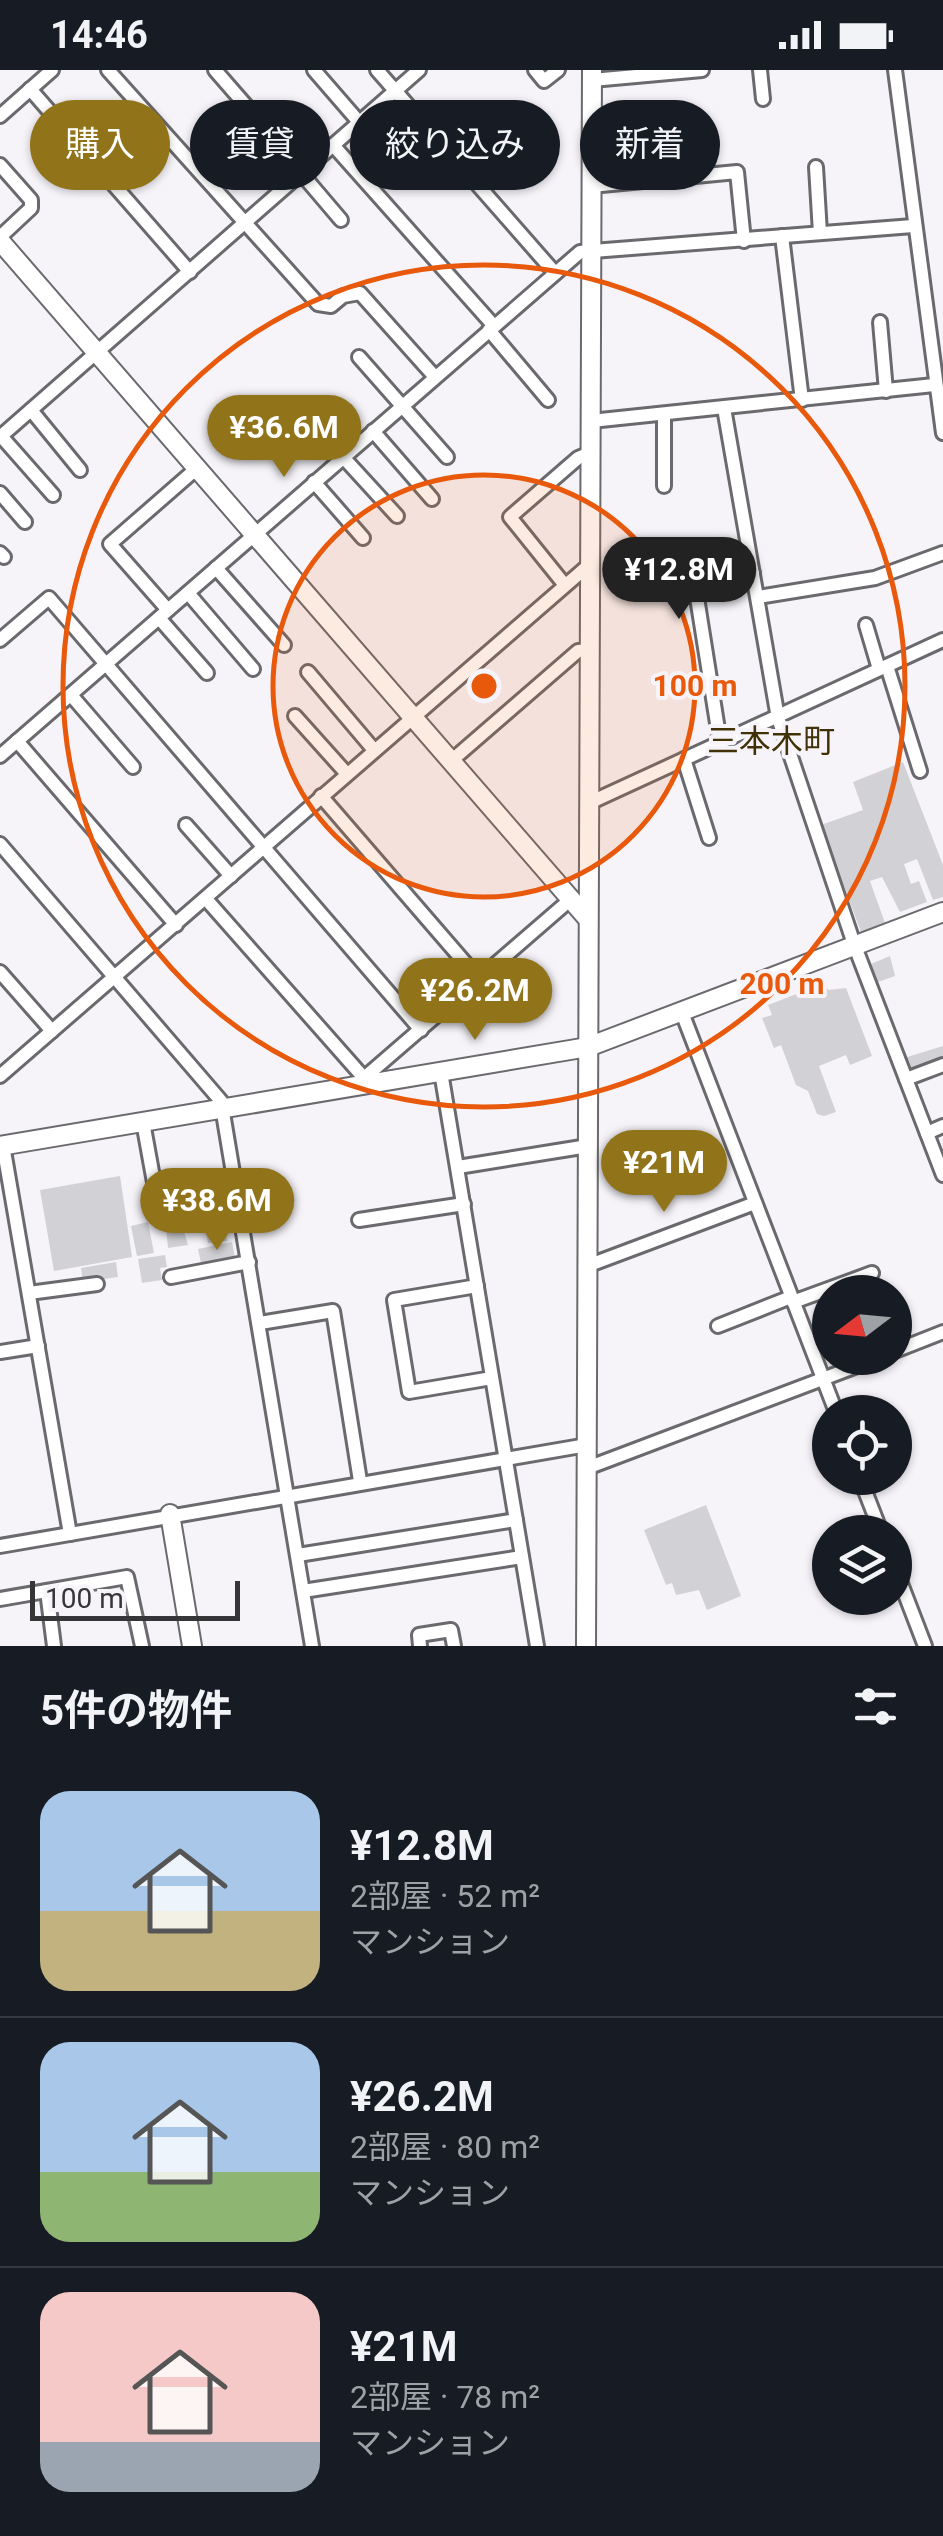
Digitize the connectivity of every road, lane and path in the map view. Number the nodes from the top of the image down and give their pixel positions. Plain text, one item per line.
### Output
1 (52, 70) edge
2 (108, 70) edge
3 (215, 70) edge
4 (314, 70) edge
5 (376, 70) edge
6 (419, 70) edge
7 (535, 70) edge
8 (558, 70) edge
9 (702, 70) edge
10 (760, 70) edge
11 (895, 70) edge
12 (667, 72) edge
13 (592, 75) edge
14 (30, 89) junction
15 (395, 91) junction
16 (241, 100) edge
17 (385, 100) edge
18 (592, 100) edge
19 (763, 100) dead end
20 (350, 112) edge
21 (0, 116) edge
22 (350, 130) edge
23 (333, 145) junction
24 (330, 148) edge
25 (0, 165) edge
26 (816, 167) dead end
27 (720, 174) edge
28 (282, 190) edge
29 (317, 190) edge
30 (591, 190) edge
31 (341, 220) dead end
32 (246, 222) junction
33 (914, 226) junction
34 (820, 233) junction
35 (782, 236) junction
36 (0, 239) edge
37 (744, 240) junction
38 (591, 250) junction
39 (190, 272) junction
40 (555, 273) junction
41 (943, 310) edge
42 (926, 311) junction
43 (880, 322) dead end
44 (491, 328) junction
45 (96, 352) junction
46 (360, 357) dead end
47 (435, 377) junction
48 (934, 385) junction
49 (886, 391) junction
50 (548, 400) dead end
51 (802, 400) junction
52 (402, 406) junction
53 (724, 408) junction
54 (31, 410) junction
55 (664, 414) junction
56 (591, 422) junction
57 (373, 431) junction
58 (943, 431) edge
59 (1, 436) edge
60 (590, 453) junction
61 (343, 457) junction
62 (447, 457) dead end
63 (196, 469) junction
64 (80, 470) dead end
65 (314, 482) junction
66 (664, 486) dead end
67 (0, 493) edge
68 (54, 495) dead end
69 (432, 499) dead end
70 (397, 516) dead end
71 (26, 522) dead end
72 (253, 535) junction
73 (363, 538) dead end
74 (943, 553) edge
75 (589, 565) junction
76 (216, 568) junction
77 (753, 573) junction
78 (564, 584) junction
79 (188, 593) junction
80 (758, 597) junction
81 (164, 614) junction
82 (866, 625) dead end
83 (0, 640) edge
84 (943, 640) edge
85 (284, 645) dead end
86 (589, 650) junction
87 (106, 665) junction
88 (883, 668) junction
89 (253, 669) dead end
90 (308, 672) dead end
91 (206, 673) dead end
92 (72, 694) junction
93 (295, 716) dead end
94 (412, 716) junction
95 (778, 718) junction
96 (18, 741) junction
97 (720, 742) junction
98 (374, 750) junction
99 (0, 756) edge
100 (684, 760) junction
101 (452, 761) junction
102 (133, 767) dead end
103 (920, 771) dead end
104 (346, 774) junction
105 (321, 796) junction
106 (589, 803) junction
107 (186, 825) dead end
108 (710, 838) dead end
109 (0, 844) edge
110 (264, 847) junction
111 (231, 876) junction
112 (206, 899) junction
113 (571, 899) junction
114 (943, 912) edge
115 (588, 918) junction
116 (176, 926) junction
117 (854, 944) junction
118 (0, 972) edge
119 (115, 976) junction
120 (479, 980) junction
121 (681, 1010) junction
122 (52, 1030) junction
123 (421, 1030) junction
124 (588, 1047) junction
125 (943, 1065) edge
126 (441, 1072) junction
127 (0, 1076) edge
128 (906, 1079) junction
129 (364, 1081) junction
130 (223, 1108) junction
131 (143, 1122) junction
132 (943, 1126) edge
133 (926, 1133) junction
134 (2, 1146) edge
135 (588, 1146) junction
136 (458, 1167) junction
137 (943, 1175) edge
138 (237, 1199) junction
139 (755, 1203) junction
140 (464, 1204) junction
141 (7, 1209) edge
142 (359, 1220) dead end
143 (248, 1262) junction
144 (587, 1266) junction
145 (872, 1274) dead end
146 (171, 1277) dead end
147 (97, 1284) dead end
148 (477, 1286) junction
149 (29, 1293) junction
150 (792, 1299) junction
151 (260, 1323) junction
152 (718, 1326) dead end
153 (943, 1332) edge
154 (912, 1344) edge
155 (38, 1346) junction
156 (0, 1352) edge
157 (833, 1375) edge
158 (492, 1378) junction
159 (823, 1379) junction
160 (829, 1395) edge
161 (587, 1446) junction
162 (504, 1458) junction
163 (588, 1468) junction
164 (360, 1481) junction
165 (287, 1494) junction
166 (170, 1514) junction
167 (516, 1520) junction
168 (70, 1534) junction
169 (0, 1546) edge
170 (298, 1555) junction
171 (522, 1558) junction
172 (47, 1591) junction
173 (303, 1591) junction
174 (0, 1599) edge
175 (912, 1612) edge
176 (54, 1646) edge
177 (142, 1646) edge
178 (192, 1646) edge
179 (312, 1646) edge
180 (420, 1646) edge
181 (454, 1646) edge
182 (537, 1646) edge
183 (586, 1646) edge
184 (925, 1646) edge

1 - 14 street
2 - 32 street
3 - 16 street
4 - 20 street
5 - 15 street
6 - 15 street
7 - 8 street
9 - 12 street
10 - 19 street
11 - 33 street
12 - 13 street
13 - 18 street
14 - 21 street
14 - 39 street
15 - 17 street
15 - 40 street
22 - 23 street
23 - 24 street
23 - 44 street
25 - 36 street
26 - 34 street
27 - 37 street
28 - 32 street
29 - 31 street
30 - 38 street
32 - 39 street
32 - 47 street
33 - 34 street
33 - 42 street
34 - 35 street
35 - 37 street
35 - 51 street
36 - 45 street
37 - 38 street
38 - 40 street
38 - 56 street
39 - 45 street
40 - 44 street
41 - 42 street
42 - 48 street
43 - 49 street
44 - 47 street
44 - 50 street
45 - 54 street
45 - 63 street
46 - 52 street
47 - 52 street
48 - 49 street
48 - 58 street
49 - 51 street
51 - 53 street
52 - 57 street
52 - 62 street
53 - 55 street
53 - 77 street
54 - 59 street
54 - 64 street
55 - 56 street
55 - 66 street
56 - 60 street
57 - 61 street
57 - 69 street
59 - 68 street
60 - 75 street
60 - 78 street
61 - 65 street
61 - 70 street
63 - 72 street
63 - 81 street
65 - 72 street
65 - 73 street
67 - 71 street
72 - 76 street
72 - 94 street
74 - 80 street
75 - 78 street
75 - 86 street
76 - 79 street
76 - 85 street
77 - 80 street
77 - 97 street
78 - 94 street
79 - 81 street
79 - 89 street
80 - 95 street
81 - 87 street
81 - 91 street
82 - 88 street
83 - 87 street
84 - 88 street
86 - 101 street
86 - 106 street
87 - 92 street
87 - 110 street
88 - 95 street
88 - 103 street
90 - 98 street
92 - 96 street
92 - 102 street
93 - 104 street
94 - 98 street
94 - 101 street
95 - 97 street
95 - 117 street
96 - 99 street
96 - 116 street
97 - 100 street
98 - 104 street
100 - 106 street
100 - 108 street
101 - 113 street
104 - 105 street
105 - 110 street
105 - 120 street
106 - 115 street
107 - 111 street
109 - 119 street
110 - 111 street
110 - 123 street
111 - 112 street
112 - 116 street
112 - 129 street
113 - 115 street
113 - 120 street
114 - 117 street
115 - 124 street
116 - 119 street
117 - 121 street
117 - 128 street
118 - 122 street
119 - 122 street
119 - 130 street
120 - 123 street
121 - 124 street
121 - 139 street
122 - 127 street
123 - 129 street
124 - 126 street
124 - 135 street
125 - 128 street
126 - 129 street
126 - 136 street
128 - 133 street
129 - 130 street
130 - 131 street
130 - 138 street
131 - 134 street
131 - 138 street
132 - 133 street
133 - 137 street
134 - 141 street
135 - 136 street
135 - 144 street
136 - 140 street
138 - 143 street
139 - 144 street
139 - 150 street
140 - 142 street
140 - 148 street
141 - 149 street
143 - 146 street
143 - 151 street
144 - 161 street
145 - 150 street
147 - 149 street
148 - 158 street
148 - 158 street
149 - 155 street
150 - 152 street
150 - 159 street
151 - 164 street
151 - 165 street
153 - 154 street
155 - 156 street
155 - 168 street
157 - 159 street
158 - 162 street
159 - 160 street
159 - 163 street
161 - 162 street
161 - 163 street
162 - 164 street
162 - 167 street
163 - 183 street
164 - 165 street
165 - 166 street
165 - 170 street
166 - 168 street
166 - 178 street
167 - 170 street
167 - 171 street
168 - 169 street
170 - 173 street
171 - 173 street
171 - 182 street
172 - 174 street
172 - 176 street
172 - 177 street
173 - 179 street
175 - 184 street
180 - 181 street

